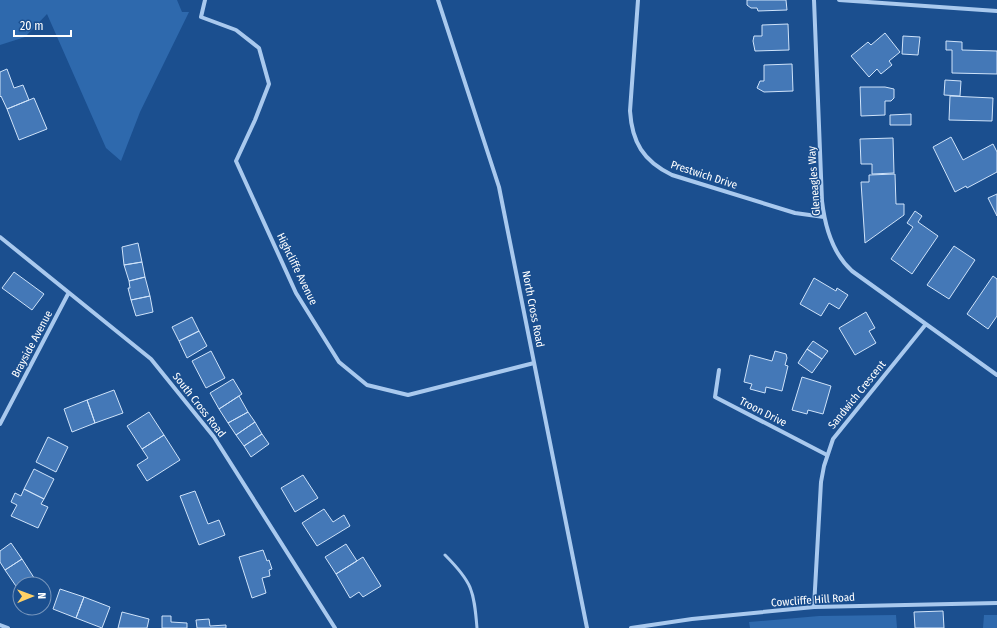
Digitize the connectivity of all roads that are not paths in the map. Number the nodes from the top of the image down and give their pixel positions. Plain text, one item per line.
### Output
1 (205, 0) edge
2 (438, 0) edge
3 (638, 0) edge
4 (814, 0) edge
5 (839, 0) edge
6 (997, 11) edge
7 (824, 217) junction
8 (0, 237) edge
9 (68, 294) junction
10 (926, 324) junction
11 (534, 363) junction
12 (719, 370) dead end
13 (997, 375) edge
14 (0, 424) edge
15 (827, 455) junction
16 (445, 555) dead end
17 (997, 603) edge
18 (814, 607) junction
19 (0, 625) edge
20 (658, 626) edge
21 (8, 628) edge
22 (336, 628) edge
23 (477, 628) edge
24 (587, 628) edge
25 (631, 628) edge

1 - 11 street, Highcliffe Avenue
2 - 11 street, North Cross Road
3 - 7 street, Prestwich Drive
4 - 7 street, Gleneagles Way
5 - 6 street
7 - 10 street, Gleneagles Way
8 - 9 street, South Cross Road
9 - 14 street, Brayside Avenue
9 - 22 street, South Cross Road
10 - 13 street, Gleneagles Way
10 - 15 street, Sandwich Crescent
11 - 24 street, North Cross Road
12 - 15 street, Troon Drive
15 - 18 street, Sandwich Crescent
16 - 23 lane
17 - 18 street, Cowcliffe Hill Road
18 - 20 street, Cowcliffe Hill Road
19 - 21 street
20 - 25 street, Cowcliffe Hill Road

